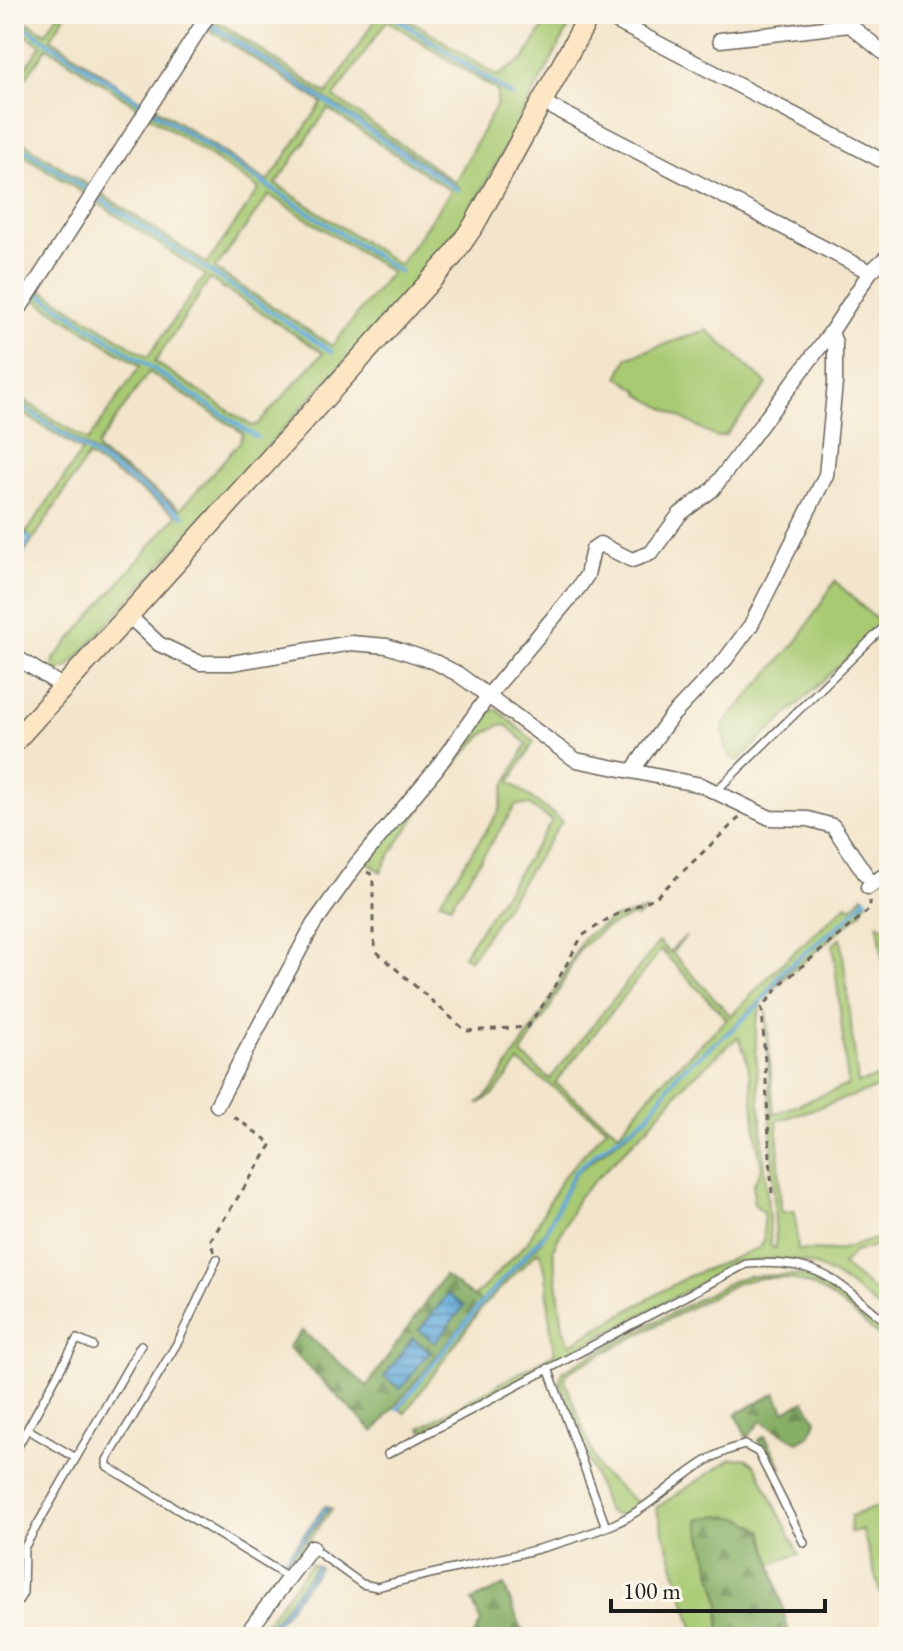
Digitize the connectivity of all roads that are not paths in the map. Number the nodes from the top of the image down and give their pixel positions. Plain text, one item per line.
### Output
1 (209, 14) edge
2 (590, 14) edge
3 (602, 14) edge
4 (836, 14) edge
5 (850, 25) junction
6 (720, 40) dead end
7 (889, 57) edge
8 (542, 102) junction
9 (889, 159) edge
10 (889, 255) edge
11 (870, 272) junction
12 (14, 317) edge
13 (831, 332) junction
14 (128, 615) junction
15 (889, 622) edge
16 (14, 656) edge
17 (62, 686) junction
18 (488, 696) junction
19 (14, 742) edge
20 (632, 771) junction
21 (717, 790) junction
22 (889, 872) edge
23 (217, 1105) road end
24 (217, 1259) road end
25 (889, 1324) edge
26 (141, 1345) dead end
27 (93, 1346) dead end
28 (548, 1368) junction
29 (27, 1429) junction
30 (14, 1453) edge
31 (388, 1454) dead end
32 (76, 1458) junction
33 (606, 1527) junction
34 (804, 1543) dead end
35 (312, 1547) joint
36 (288, 1577) junction
37 (14, 1608) edge
38 (244, 1637) edge

1 - 12 street
2 - 8 street
3 - 9 street
4 - 5 street
5 - 6 street
5 - 7 street
8 - 11 street
8 - 14 street
10 - 11 street
11 - 13 street
13 - 18 street
13 - 20 street
14 - 17 street
14 - 18 street
15 - 21 lane
16 - 17 street
17 - 19 street
18 - 20 street
18 - 23 street
20 - 21 street
21 - 22 street
24 - 36 lane
25 - 28 lane
26 - 32 lane
27 - 29 lane
28 - 31 lane
28 - 33 lane
29 - 30 lane
29 - 32 lane
32 - 37 lane
33 - 34 lane
33 - 35 lane
35 - 36 street
36 - 38 street

